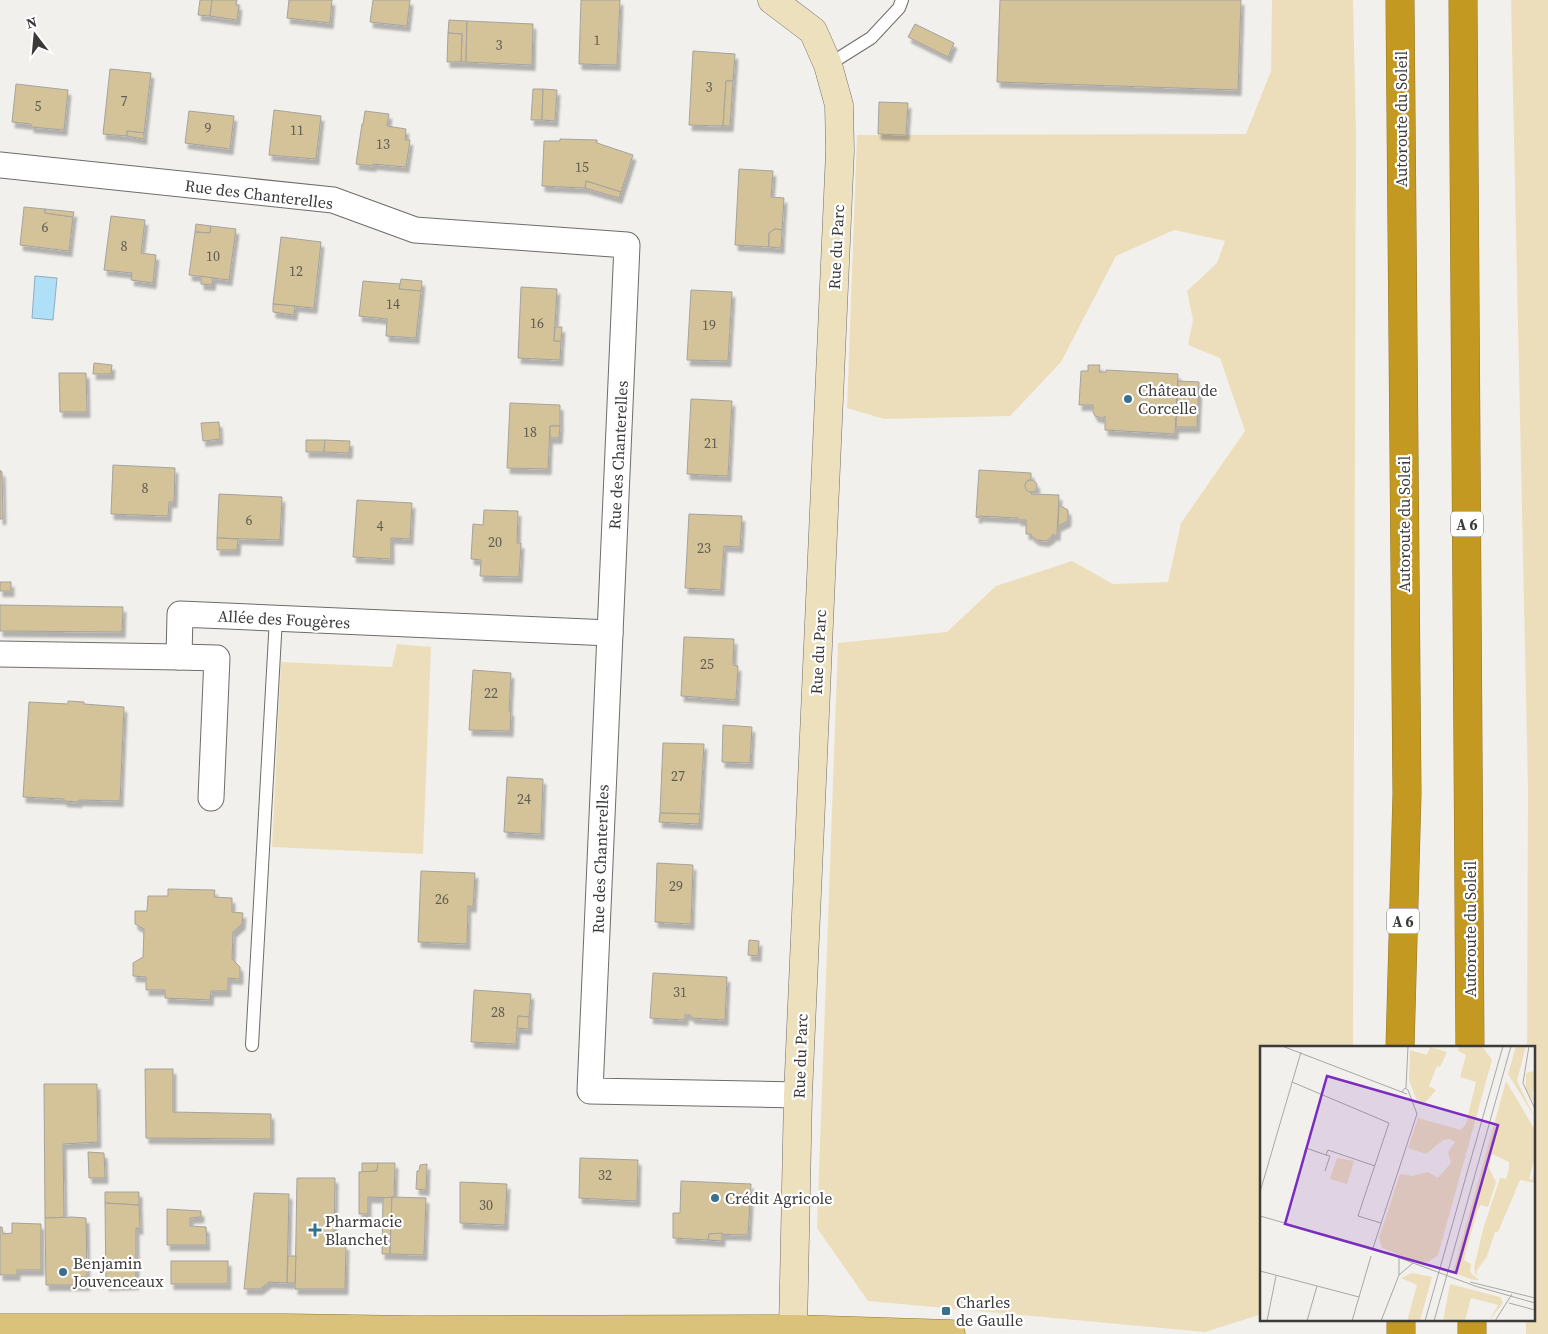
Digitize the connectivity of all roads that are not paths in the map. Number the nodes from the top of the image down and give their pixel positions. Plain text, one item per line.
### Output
1 (772, 0) edge
2 (902, 0) edge
3 (1400, 0) edge
4 (1463, 0) edge
5 (828, 65) junction
6 (0, 165) edge
7 (276, 618) junction
8 (610, 633) junction
9 (0, 654) edge
10 (180, 657) junction
11 (211, 798) dead end
12 (252, 1045) dead end
13 (1400, 1046) edge
14 (1470, 1046) edge
15 (798, 1095) junction
16 (0, 1328) edge
17 (793, 1329) junction
18 (951, 1334) edge

1 - 5 street, Rue du Parc
2 - 5 lane
3 - 13 highway, Autoroute du Soleil / A 6
4 - 14 highway, Autoroute du Soleil / A 6
5 - 15 street, Rue du Parc
6 - 8 street, Rue des Chanterelles
7 - 8 street, Allée des Fougères
7 - 10 street, Allée des Fougères
7 - 12 lane
8 - 15 street, Rue des Chanterelles
9 - 10 street
10 - 11 street
15 - 17 street, Rue du Parc
16 - 17 main road
17 - 18 main road

